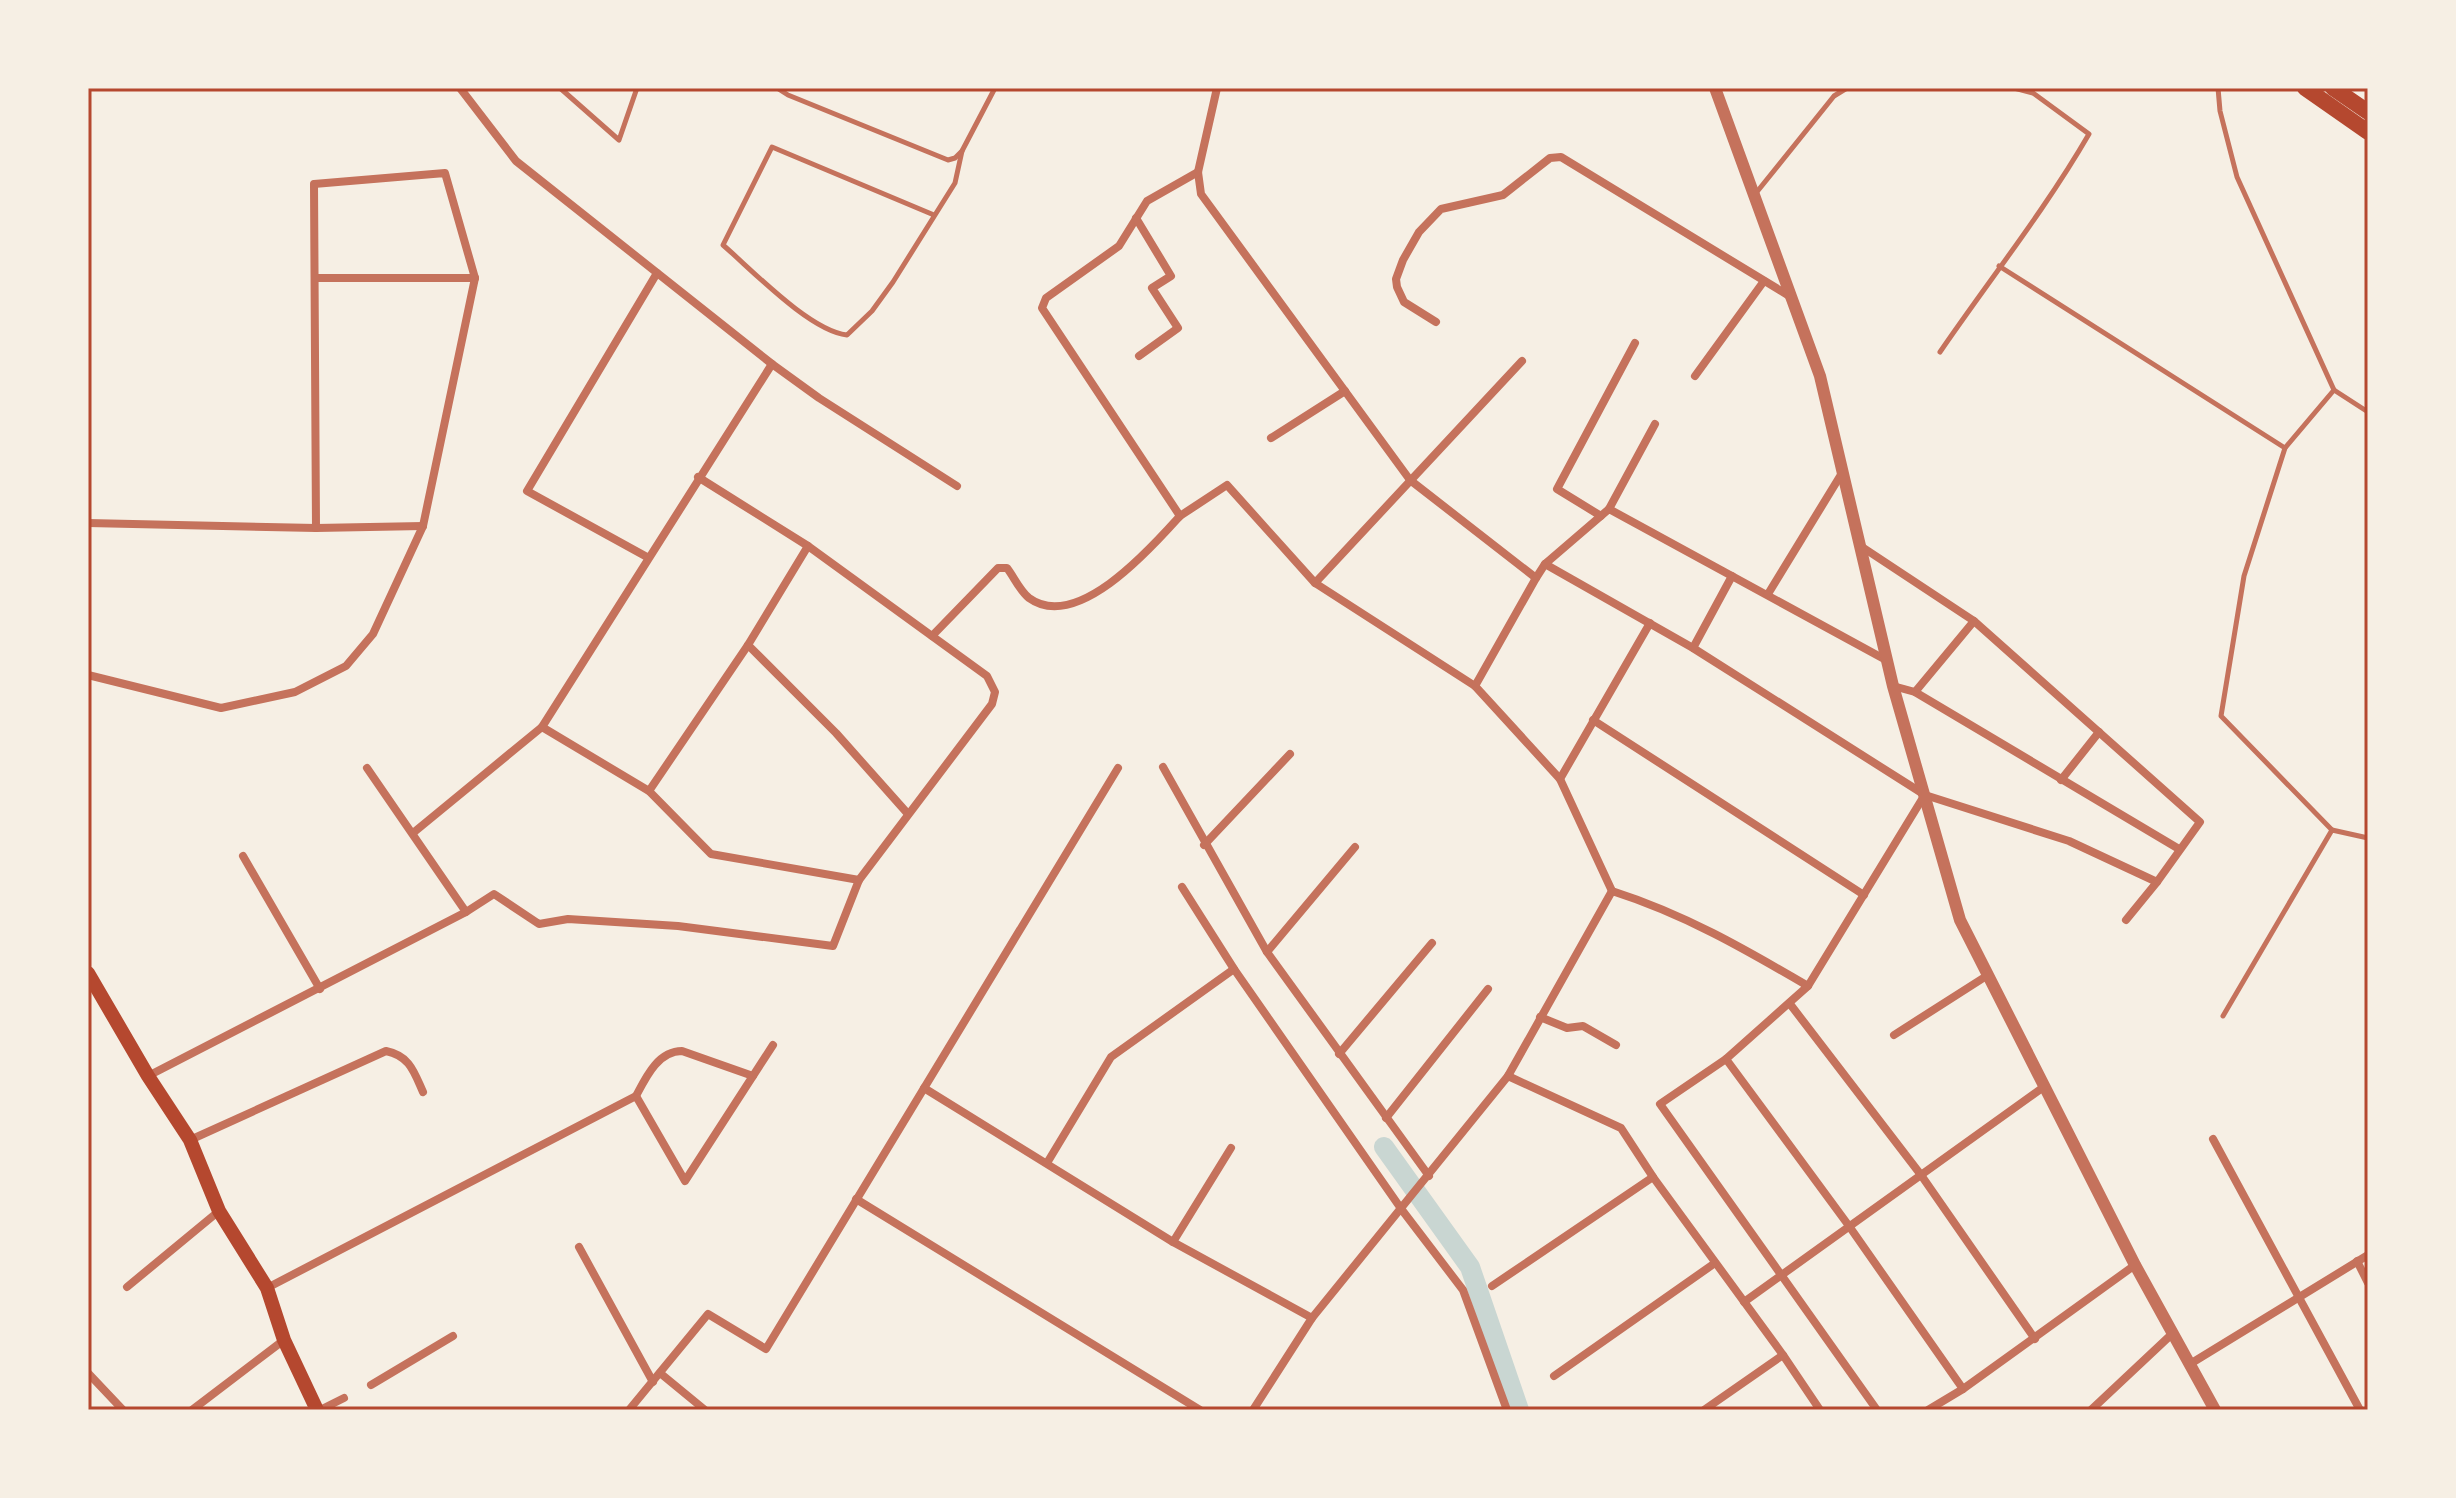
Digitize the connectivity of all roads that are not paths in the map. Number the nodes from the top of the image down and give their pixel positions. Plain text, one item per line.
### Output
1 (460, 88) edge
2 (560, 88) edge
3 (637, 88) edge
4 (777, 88) edge
5 (995, 88) edge
6 (1217, 88) edge
7 (1715, 88) edge
8 (1847, 88) edge
9 (2014, 88) edge
10 (2218, 88) edge
11 (2305, 88) edge
12 (2333, 88) edge
13 (2368, 112) edge
14 (2368, 132) edge
15 (962, 151) junction
16 (1198, 172) junction
17 (1753, 197) junction
18 (934, 215) junction
19 (1136, 218) junction
20 (1999, 266) junction
21 (657, 273) junction
22 (316, 278) junction
23 (475, 278) junction
24 (1764, 281) junction
25 (1791, 297) junction
26 (1436, 322) dead end
27 (1635, 343) dead end
28 (1940, 352) dead end
29 (1139, 356) dead end
30 (1522, 361) dead end
31 (772, 364) junction
32 (1695, 376) dead end
33 (2334, 390) junction
34 (1345, 391) junction
35 (2368, 412) edge
36 (1655, 424) dead end
37 (1271, 438) dead end
38 (2285, 448) junction
39 (1842, 473) junction
40 (698, 477) junction
41 (1410, 480) junction
42 (957, 486) dead end
43 (1609, 509) junction
44 (1180, 516) junction
45 (1601, 516) junction
46 (88, 523) edge
47 (423, 526) junction
48 (316, 528) junction
49 (1859, 545) junction
50 (808, 546) junction
51 (647, 557) junction
52 (1545, 564) junction
53 (1732, 576) junction
54 (1536, 578) junction
55 (1315, 583) junction
56 (1768, 594) junction
57 (1974, 621) junction
58 (1650, 623) junction
59 (932, 636) junction
60 (748, 645) junction
61 (1693, 648) junction
62 (1886, 660) junction
63 (88, 675) edge
64 (1475, 686) junction
65 (1893, 686) junction
66 (1915, 692) junction
67 (1593, 720) junction
68 (542, 727) junction
69 (2099, 732) junction
70 (1290, 754) dead end
71 (1163, 767) dead end
72 (367, 768) dead end
73 (1118, 768) dead end
74 (1560, 779) junction
75 (2061, 780) junction
76 (649, 791) junction
77 (1925, 795) junction
78 (908, 814) junction
79 (2332, 830) junction
80 (413, 833) junction
81 (2368, 838) edge
82 (1204, 845) junction
83 (1355, 847) dead end
84 (2179, 849) junction
85 (243, 856) dead end
86 (859, 880) junction
87 (2157, 882) junction
88 (1182, 887) dead end
89 (1612, 891) junction
90 (1864, 895) junction
91 (466, 912) junction
92 (2126, 920) dead end
93 (1432, 943) dead end
94 (1267, 952) junction
95 (1234, 969) junction
96 (88, 973) edge
97 (1988, 975) junction
98 (1808, 986) junction
99 (320, 989) junction
100 (1488, 989) dead end
101 (1790, 1004) junction
102 (2223, 1016) dead end
103 (1540, 1017) junction
104 (1894, 1035) dead end
105 (773, 1045) dead end
106 (1616, 1045) dead end
107 (1339, 1054) junction
108 (1726, 1059) junction
109 (148, 1076) junction
110 (753, 1076) junction
111 (1508, 1076) junction
112 (2045, 1086) junction
113 (924, 1088) junction
114 (423, 1092) dead end
115 (636, 1096) junction
116 (1386, 1118) junction
117 (2213, 1139) dead end
118 (190, 1140) junction
119 (1231, 1148) dead end
120 (1047, 1163) junction
121 (1921, 1175) junction
122 (1429, 1176) junction
123 (1653, 1177) junction
124 (856, 1199) junction
125 (1402, 1210) junction
126 (219, 1211) junction
127 (1849, 1226) junction
128 (1173, 1242) junction
129 (579, 1247) dead end
130 (2368, 1255) edge
131 (2357, 1261) junction
132 (1715, 1263) junction
133 (2135, 1265) junction
134 (1781, 1274) junction
135 (2368, 1283) edge
136 (1492, 1286) dead end
137 (127, 1287) dead end
138 (267, 1288) junction
139 (2298, 1297) junction
140 (1744, 1302) junction
141 (1312, 1318) junction
142 (2173, 1333) junction
143 (453, 1336) dead end
144 (2035, 1339) junction
145 (284, 1340) junction
146 (1783, 1355) junction
147 (2190, 1364) junction
148 (88, 1373) edge
149 (660, 1373) junction
150 (1554, 1376) dead end
151 (653, 1382) junction
152 (371, 1385) dead end
153 (1963, 1389) junction
154 (344, 1398) dead end
155 (123, 1410) edge
156 (192, 1410) edge
157 (318, 1410) edge
158 (629, 1410) edge
159 (705, 1410) edge
160 (1200, 1410) edge
161 (1253, 1410) edge
162 (1507, 1410) edge
163 (1704, 1410) edge
164 (1820, 1410) edge
165 (1877, 1410) edge
166 (1928, 1410) edge
167 (2091, 1410) edge
168 (2215, 1410) edge
169 (2360, 1410) edge

1 - 21 street
2 - 3 lane
4 - 15 lane
5 - 15 lane
6 - 16 street
7 - 17 street
8 - 17 lane
9 - 20 lane
10 - 33 lane
11 - 14 main road
12 - 13 main road
15 - 18 lane
16 - 19 street
16 - 34 street
17 - 25 street
18 - 18 lane
19 - 29 street
19 - 44 street
20 - 28 lane
20 - 38 lane
21 - 31 street
21 - 51 street
22 - 23 street
22 - 23 street
22 - 48 street
23 - 47 street
24 - 25 street
24 - 26 street
24 - 32 street
25 - 39 street
27 - 45 street
30 - 41 street
31 - 40 street
31 - 42 street
33 - 35 lane
33 - 38 lane
34 - 37 street
34 - 41 street
36 - 43 street
38 - 79 lane
39 - 49 street
39 - 56 street
40 - 50 street
40 - 51 street
41 - 54 street
41 - 55 street
43 - 45 street
43 - 53 street
44 - 55 street
44 - 59 street
45 - 52 street
46 - 48 street
47 - 48 street
47 - 63 street
49 - 57 street
49 - 62 street
50 - 59 street
50 - 60 street
51 - 68 street
52 - 54 street
52 - 58 street
53 - 56 street
53 - 61 street
54 - 64 street
55 - 64 street
56 - 62 street
57 - 66 street
57 - 69 street
58 - 61 street
58 - 67 street
59 - 78 street
60 - 76 street
60 - 78 street
61 - 77 street
62 - 65 street
64 - 74 street
65 - 66 street
65 - 77 street
66 - 75 street
67 - 74 street
67 - 90 street
68 - 76 street
68 - 80 street
69 - 75 street
69 - 84 street
70 - 82 street
71 - 82 street
72 - 80 street
73 - 113 street
74 - 89 street
75 - 84 street
76 - 86 street
77 - 87 street
77 - 90 street
77 - 97 street
78 - 86 street
79 - 81 lane
79 - 102 lane
80 - 91 street
82 - 94 street
83 - 94 street
84 - 87 street
85 - 99 street
86 - 91 street
87 - 92 street
88 - 95 street
89 - 98 street
89 - 103 street
90 - 98 street
91 - 99 street
93 - 107 street
94 - 107 street
95 - 120 street
95 - 125 street
96 - 109 main road
97 - 104 street
97 - 112 street
98 - 101 street
99 - 109 street
100 - 116 street
101 - 108 street
101 - 121 street
103 - 106 street
103 - 111 street
105 - 110 street
107 - 116 street
108 - 127 street
108 - 134 street
109 - 118 main road
110 - 115 street
110 - 115 street
111 - 122 street
111 - 123 street
112 - 121 street
112 - 133 street
113 - 120 street
113 - 124 street
114 - 118 street
115 - 138 street
116 - 122 street
117 - 139 street
118 - 126 main road
119 - 128 street
120 - 128 street
121 - 127 street
121 - 144 street
122 - 125 street
123 - 132 street
123 - 136 street
124 - 149 street
124 - 160 street
125 - 141 street
125 - 162 street
126 - 137 street
126 - 138 main road
127 - 134 street
127 - 153 street
128 - 141 street
129 - 151 street
130 - 131 street
131 - 135 street
131 - 139 street
132 - 140 street
132 - 150 street
133 - 142 street
133 - 144 street
134 - 140 street
134 - 165 street
138 - 145 main road
139 - 147 street
139 - 169 street
140 - 146 street
141 - 161 street
142 - 147 street
142 - 167 street
143 - 152 street
144 - 153 street
145 - 156 street
145 - 157 main road
146 - 163 street
146 - 164 street
147 - 168 street
148 - 155 street
149 - 151 street
149 - 159 street
151 - 158 street
153 - 166 street
154 - 157 street

